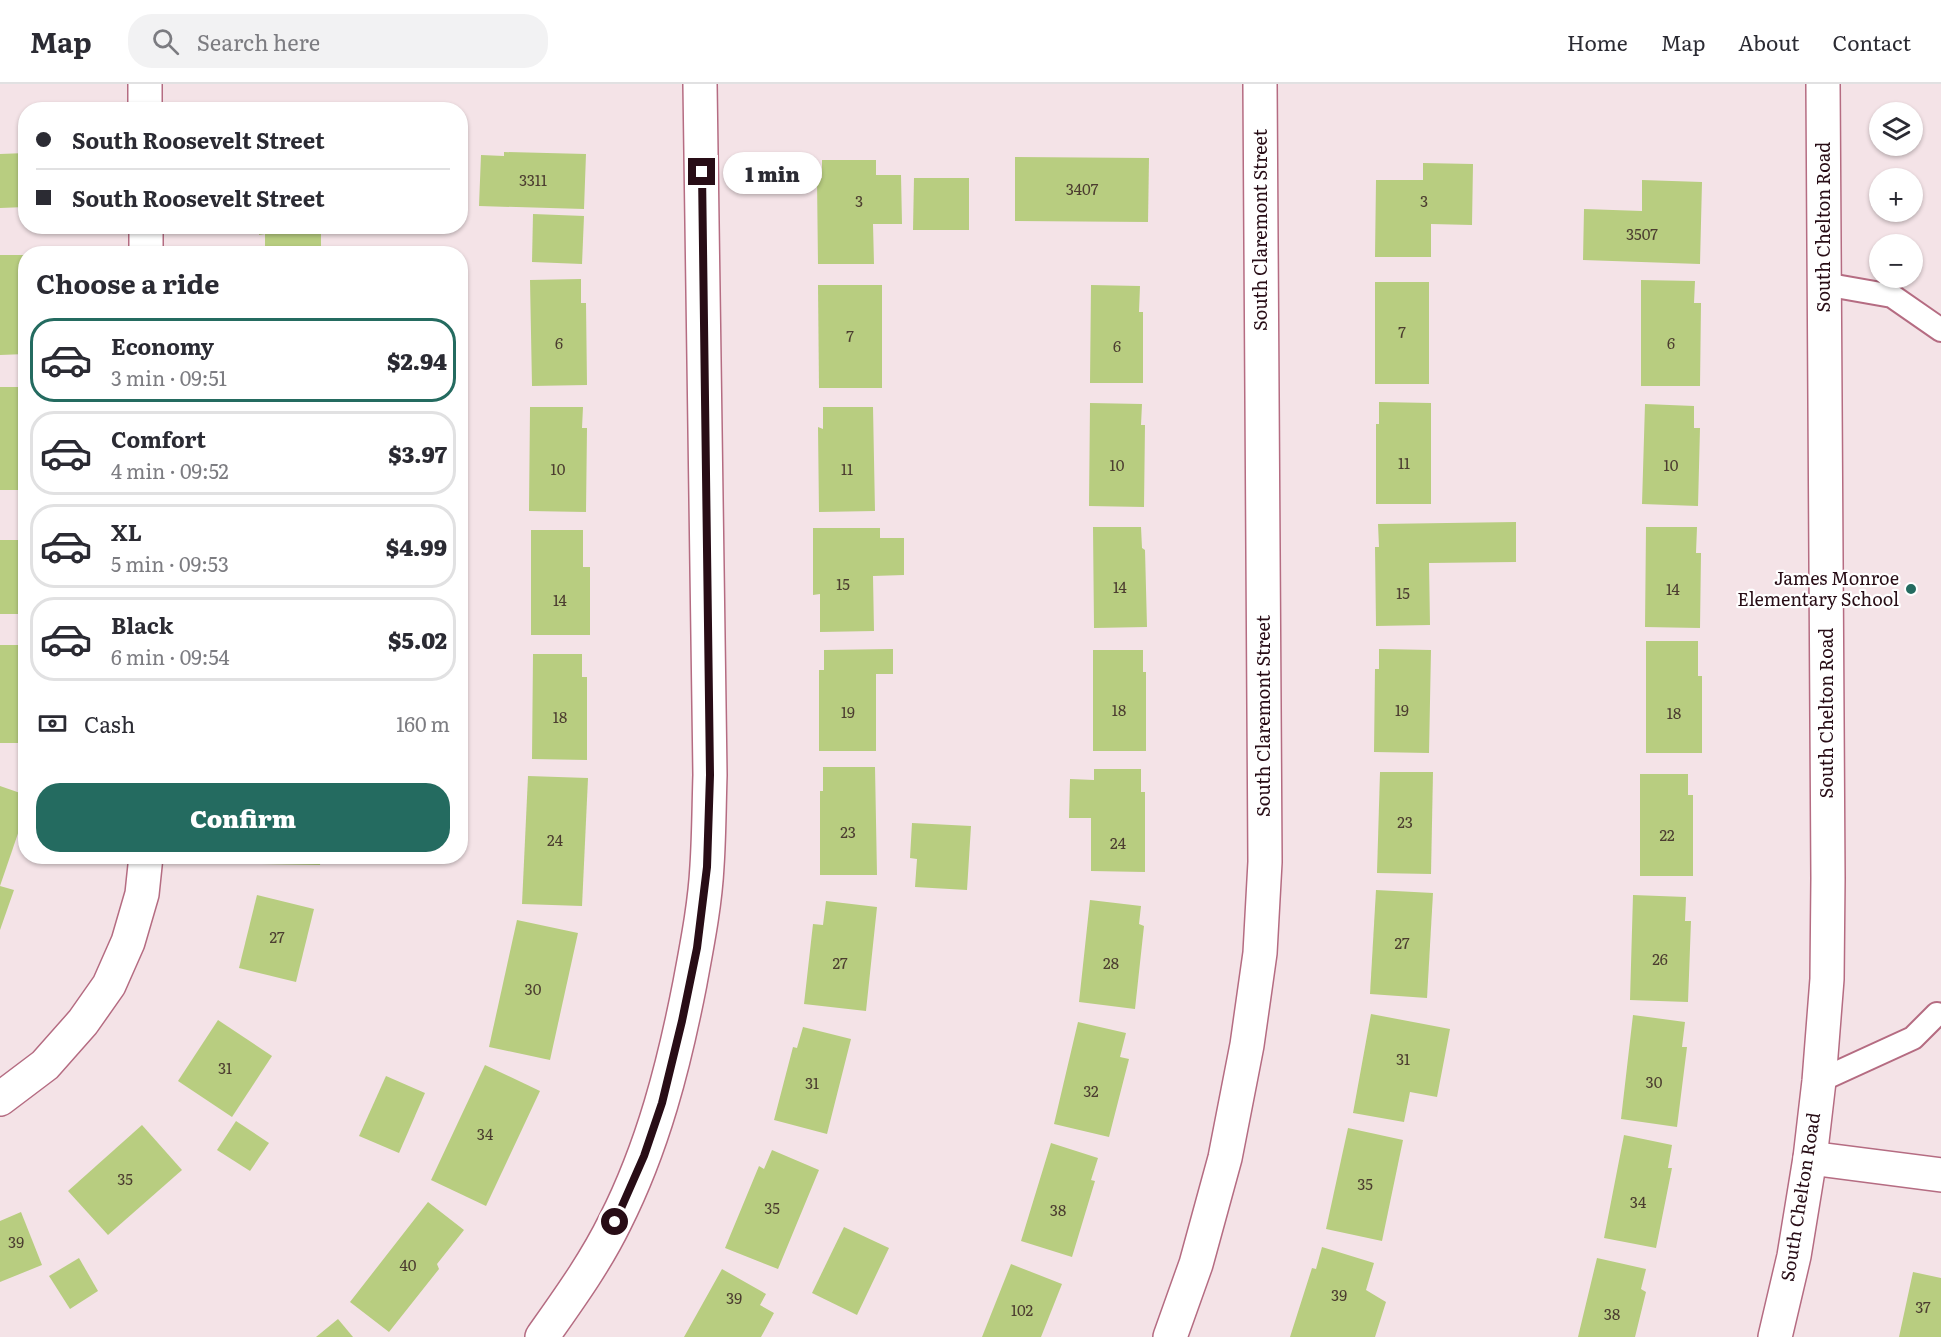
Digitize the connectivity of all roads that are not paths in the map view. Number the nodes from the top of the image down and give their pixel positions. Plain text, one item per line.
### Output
1 (145, 84) edge
2 (700, 84) edge
3 (1260, 84) edge
4 (1823, 84) edge
5 (145, 102) edge
6 (1824, 284) junction
7 (1941, 330) edge
8 (145, 864) edge
9 (1937, 1014) dead end
10 (1819, 1081) junction
11 (0, 1099) edge
12 (1810, 1158) junction
13 (1941, 1175) edge
14 (542, 1337) edge
15 (1170, 1337) edge
16 (1775, 1337) edge

1 - 5 street
2 - 14 street
3 - 15 street, South Claremont Street
4 - 6 street, South Chelton Road
6 - 7 lane
6 - 10 street, South Chelton Road
8 - 11 street
9 - 10 lane
10 - 12 street, South Chelton Road
12 - 13 street
12 - 16 street, South Chelton Road

